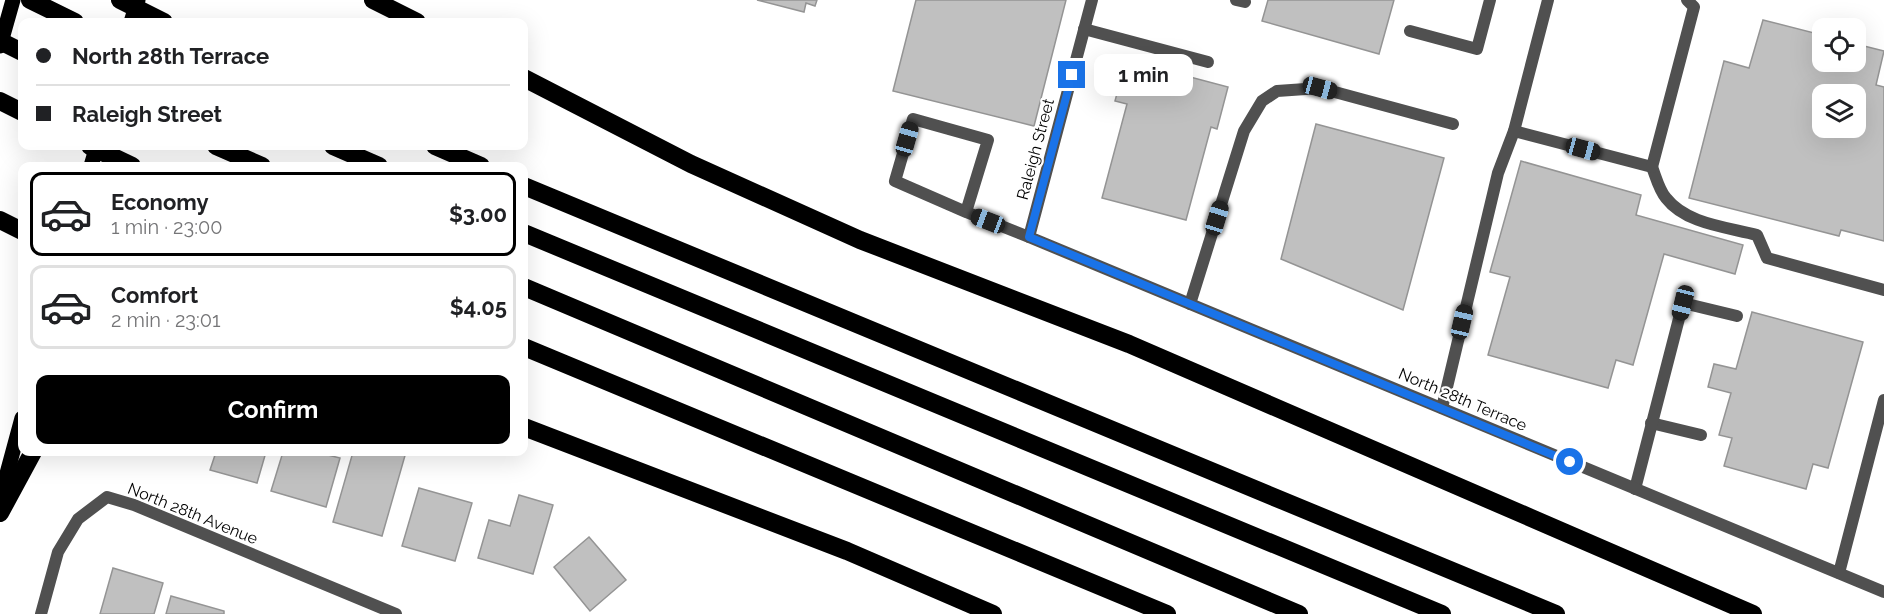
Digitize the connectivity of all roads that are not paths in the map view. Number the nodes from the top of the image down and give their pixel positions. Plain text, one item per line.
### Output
1 (13, 0) edge
2 (30, 0) edge
3 (120, 0) edge
4 (138, 0) edge
5 (373, 0) edge
6 (1092, 0) edge
7 (1490, 0) edge
8 (1548, 0) edge
9 (1688, 0) edge
10 (67, 18) edge
11 (132, 18) edge
12 (156, 18) edge
13 (409, 18) edge
14 (1084, 29) junction
15 (1410, 31) dead end
16 (0, 44) edge
17 (18, 51) edge
18 (1208, 62) dead end
19 (528, 80) edge
20 (0, 101) edge
21 (18, 110) edge
22 (1453, 124) dead end
23 (1514, 131) junction
24 (98, 150) edge
25 (225, 150) edge
26 (342, 150) edge
27 (444, 150) edge
28 (124, 162) edge
29 (253, 162) edge
30 (370, 162) edge
31 (472, 162) edge
32 (1652, 167) junction
33 (528, 188) edge
34 (966, 212) junction
35 (0, 220) edge
36 (18, 229) edge
37 (528, 235) edge
38 (1029, 237) junction
39 (528, 289) edge
40 (1884, 290) edge
41 (1190, 304) junction
42 (1737, 316) dead end
43 (528, 349) edge
44 (1884, 400) edge
45 (1442, 408) junction
46 (1652, 423) junction
47 (528, 428) edge
48 (18, 433) edge
49 (1701, 435) dead end
50 (31, 456) edge
51 (1635, 489) junction
52 (0, 499) edge
53 (0, 513) edge
54 (1839, 573) junction
55 (1884, 592) edge
56 (40, 614) edge
57 (396, 614) edge
58 (993, 614) edge
59 (1167, 614) edge
60 (1299, 614) edge
61 (1442, 614) edge
62 (1556, 614) edge
63 (1753, 614) edge

1 - 16 main road
2 - 10 highway
3 - 12 highway
4 - 11 main road
5 - 13 highway
6 - 14 street, Raleigh Street
7 - 15 street
8 - 23 street
9 - 32 street
14 - 18 street
14 - 38 street, Raleigh Street
16 - 17 highway
19 - 63 highway
20 - 21 highway
22 - 41 street
23 - 32 street
23 - 45 street
24 - 28 highway
25 - 29 highway
26 - 30 highway
27 - 31 highway
32 - 40 street
33 - 62 highway
34 - 34 street, North 28th Terrace
34 - 38 street, North 28th Terrace
35 - 36 highway
37 - 61 highway
38 - 41 street, North 28th Terrace
39 - 60 highway
41 - 45 street, North 28th Terrace
42 - 46 street
43 - 59 highway
44 - 54 street
45 - 51 street, North 28th Terrace
46 - 49 street
46 - 51 street
47 - 58 highway
48 - 52 main road
50 - 53 highway
51 - 54 street, North 28th Terrace
54 - 55 street, North 28th Terrace
56 - 57 street, North 28th Avenue

